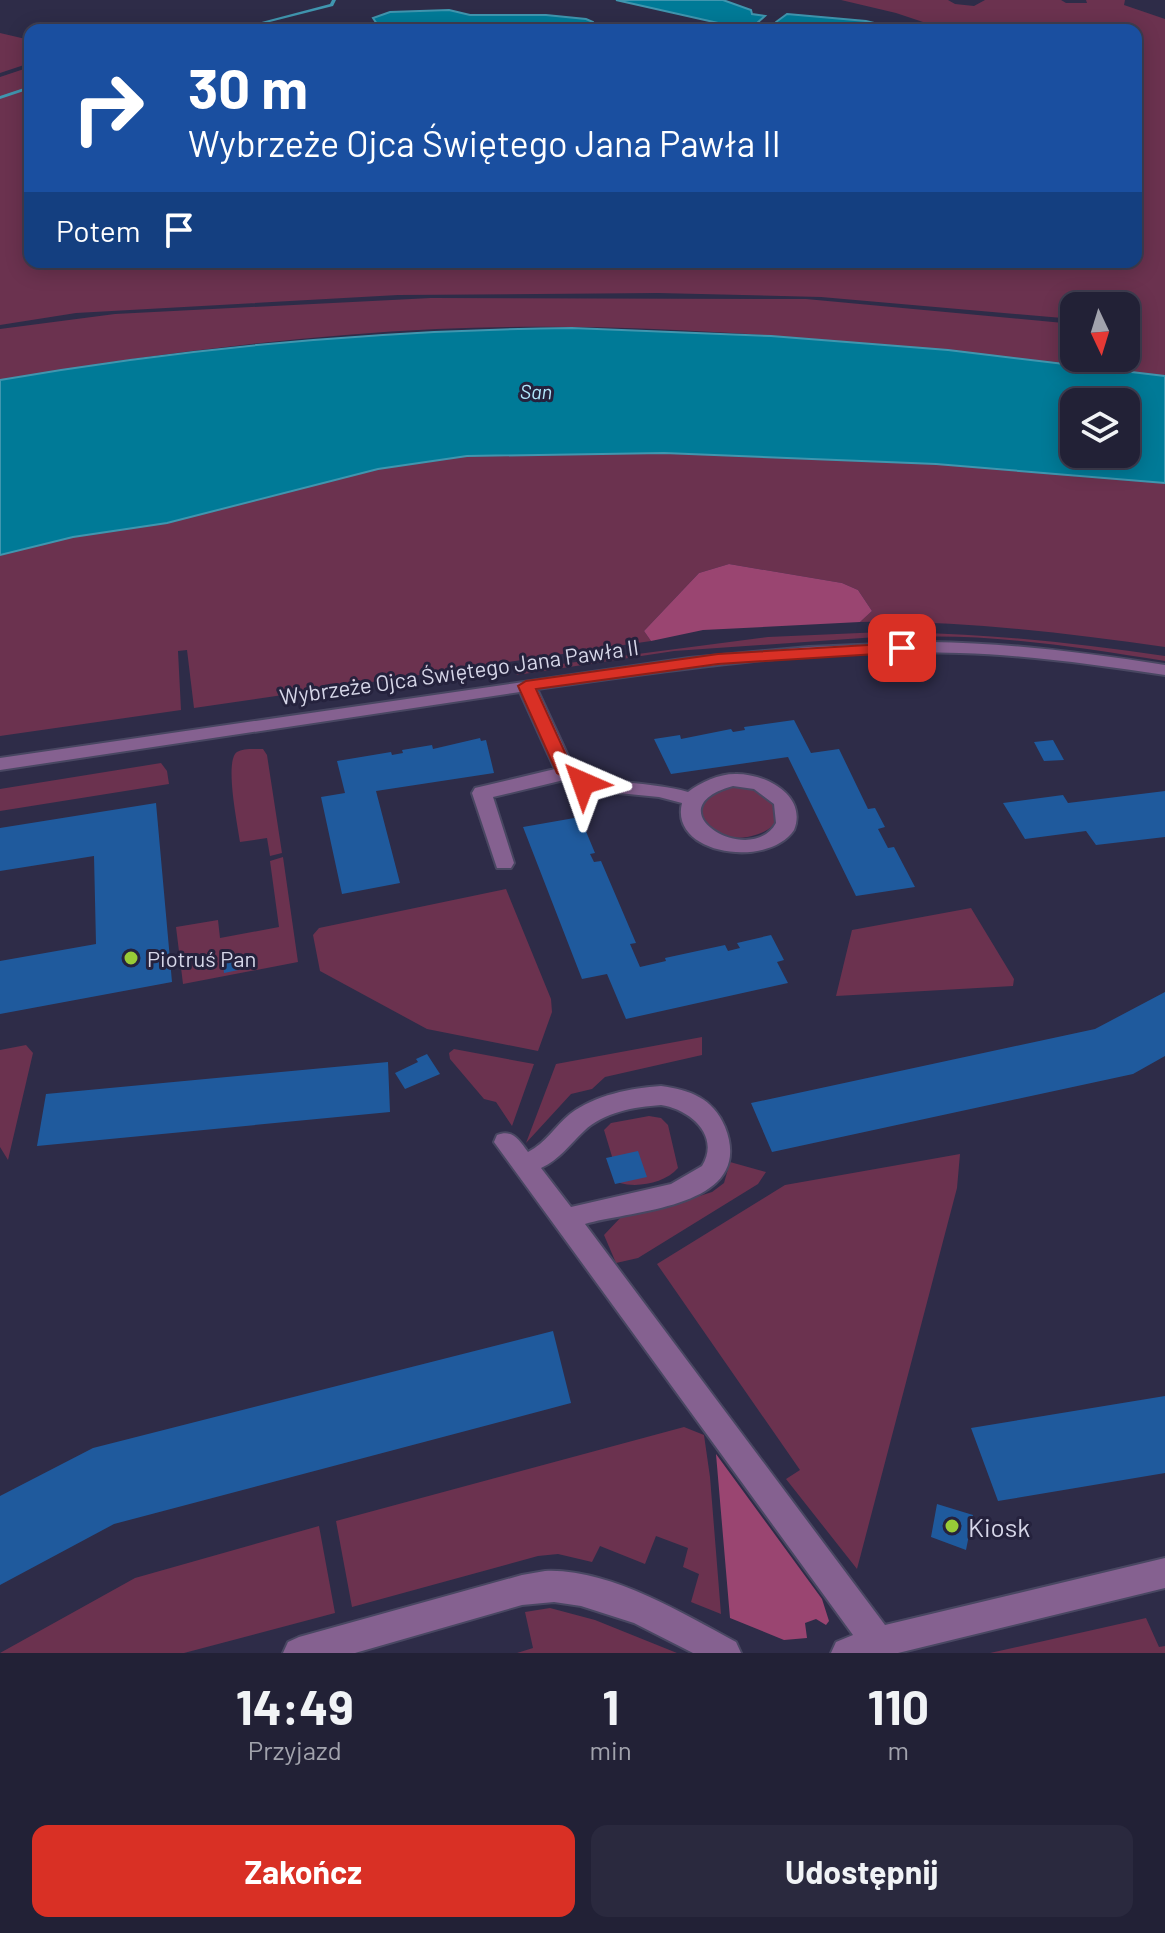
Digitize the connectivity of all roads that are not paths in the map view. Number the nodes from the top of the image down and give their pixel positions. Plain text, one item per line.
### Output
1 (1165, 670) edge
2 (526, 686) junction
3 (0, 764) edge
4 (566, 773) junction
5 (691, 799) junction
6 (504, 863) dead end
7 (567, 1220) junction
8 (1165, 1573) edge
9 (878, 1642) junction
10 (299, 1653) edge
11 (725, 1653) edge
12 (847, 1653) edge

1 - 2 street, Wybrzeże Ojca Świętego Jana Pawła II
2 - 3 street, Wybrzeże Ojca Świętego Jana Pawła II
2 - 4 street
4 - 5 street
4 - 6 street
5 - 5 street
7 - 7 street
7 - 9 street
8 - 9 street
9 - 12 street
10 - 11 street

